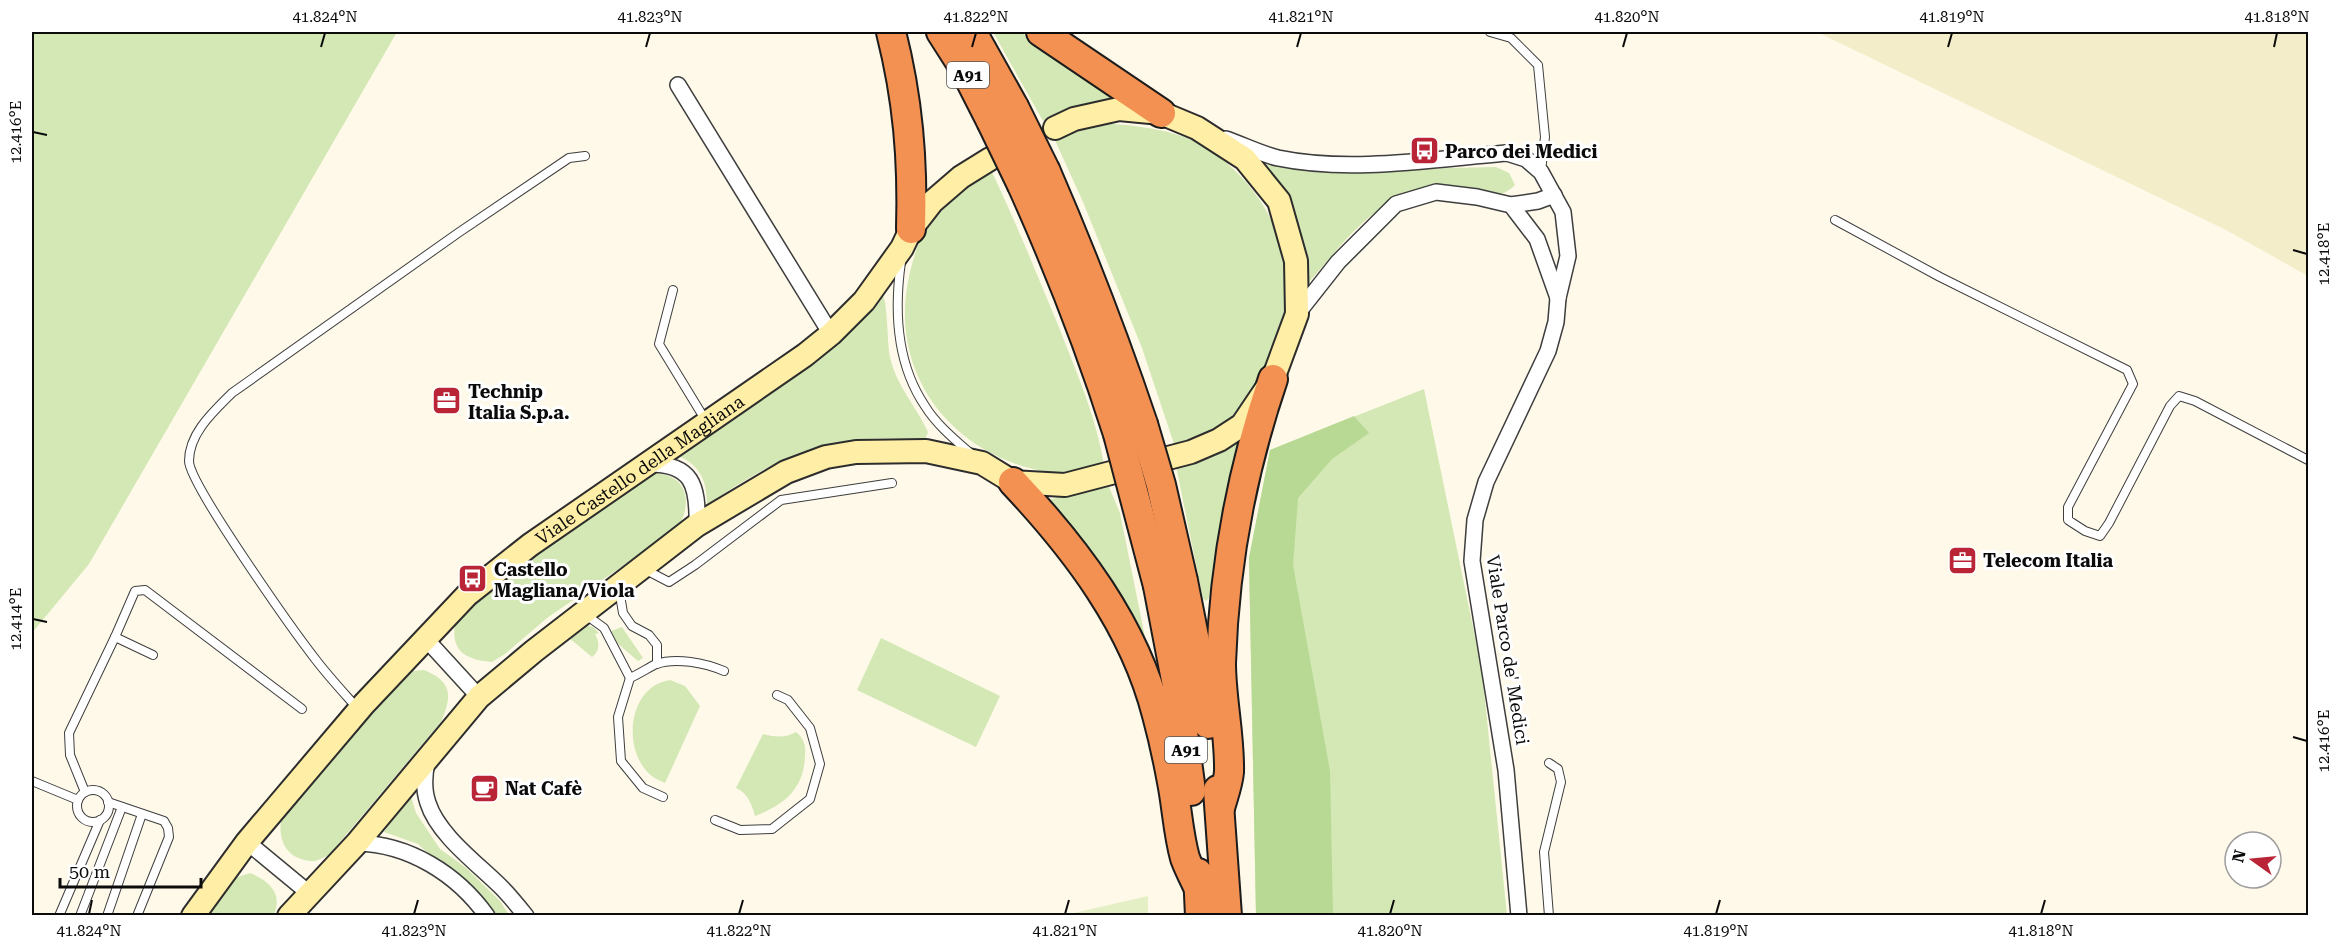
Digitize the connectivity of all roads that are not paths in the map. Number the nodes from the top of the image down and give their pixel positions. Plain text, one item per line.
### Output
1 (891, 32) edge
2 (941, 32) edge
3 (972, 32) edge
4 (1041, 32) edge
5 (1490, 32) edge
6 (678, 85) dead end
7 (1161, 113) junction
8 (1003, 114) junction
9 (1055, 128) dead end
10 (1197, 128) junction
11 (585, 156) dead end
12 (990, 159) dead end
13 (1541, 172) junction
14 (1554, 195) junction
15 (1511, 206) junction
16 (1835, 220) dead end
17 (907, 239) junction
18 (673, 290) dead end
19 (1558, 298) junction
20 (1298, 314) junction
21 (831, 334) junction
22 (1273, 379) junction
23 (707, 423) junction
24 (2308, 460) edge
25 (982, 463) junction
26 (646, 464) junction
27 (1013, 482) junction
28 (892, 483) dead end
29 (698, 525) junction
30 (642, 569) junction
31 (1171, 583) junction
32 (619, 587) junction
33 (585, 614) junction
34 (115, 637) junction
35 (425, 638) junction
36 (153, 655) dead end
37 (657, 664) junction
38 (723, 671) dead end
39 (630, 678) junction
40 (777, 695) dead end
41 (479, 697) junction
42 (302, 709) dead end
43 (359, 710) junction
44 (428, 762) junction
45 (1548, 763) dead end
46 (32, 781) edge
47 (86, 792) junction
48 (663, 797) dead end
49 (78, 800) junction
50 (108, 802) junction
51 (122, 807) junction
52 (1220, 808) junction
53 (142, 813) junction
54 (100, 820) junction
55 (715, 820) dead end
56 (247, 842) junction
57 (357, 843) junction
58 (310, 894) junction
59 (1200, 903) edge
60 (59, 915) edge
61 (80, 915) edge
62 (106, 915) edge
63 (137, 915) edge
64 (193, 915) edge
65 (289, 915) edge
66 (487, 915) edge
67 (526, 915) edge
68 (1227, 915) edge
69 (1519, 915) edge
70 (1549, 915) edge

1 - 17 highway
2 - 8 highway, A91
3 - 8 highway, A91
4 - 7 highway
5 - 13 lane
6 - 21 street
7 - 9 street
7 - 10 street
8 - 31 highway, A91, bridge
10 - 13 street, Viale Parco de' Medici
10 - 20 street
11 - 43 lane
12 - 17 street, Viale Castello della Magliana
13 - 14 street, Viale Parco de' Medici
14 - 15 street
14 - 19 street, Viale Parco de' Medici
15 - 19 street, Viale Parco de' Medici
15 - 20 street
16 - 24 lane
17 - 21 street, Viale Castello della Magliana
17 - 25 lane
18 - 23 lane
19 - 69 street, Viale Parco de' Medici
20 - 22 street
21 - 23 street, Viale Castello della Magliana
22 - 27 street
22 - 52 highway
23 - 26 street, Viale Castello della Magliana
25 - 27 street
25 - 29 street
26 - 29 street
26 - 35 street, Viale Castello della Magliana
27 - 59 highway
28 - 30 lane
29 - 30 street
30 - 32 street
31 - 52 highway, A91
31 - 59 highway, A91
32 - 33 street
32 - 37 lane
33 - 39 lane
33 - 41 street
34 - 36 lane
34 - 42 lane
34 - 47 lane
35 - 41 street
35 - 43 street, Viale Castello della Magliana
37 - 38 lane
37 - 39 lane
39 - 48 lane
40 - 55 lane
41 - 44 street
43 - 56 street, Viale Castello della Magliana
44 - 57 street
44 - 67 street
45 - 70 lane
46 - 49 lane
47 - 49 lane
47 - 50 lane
49 - 54 lane
50 - 51 lane
50 - 54 lane
51 - 53 lane
51 - 61 lane
52 - 68 highway, A91
53 - 62 lane
53 - 63 lane
54 - 60 lane
56 - 58 street
56 - 64 street, Viale Castello della Magliana
57 - 58 street
57 - 66 street
58 - 65 street

